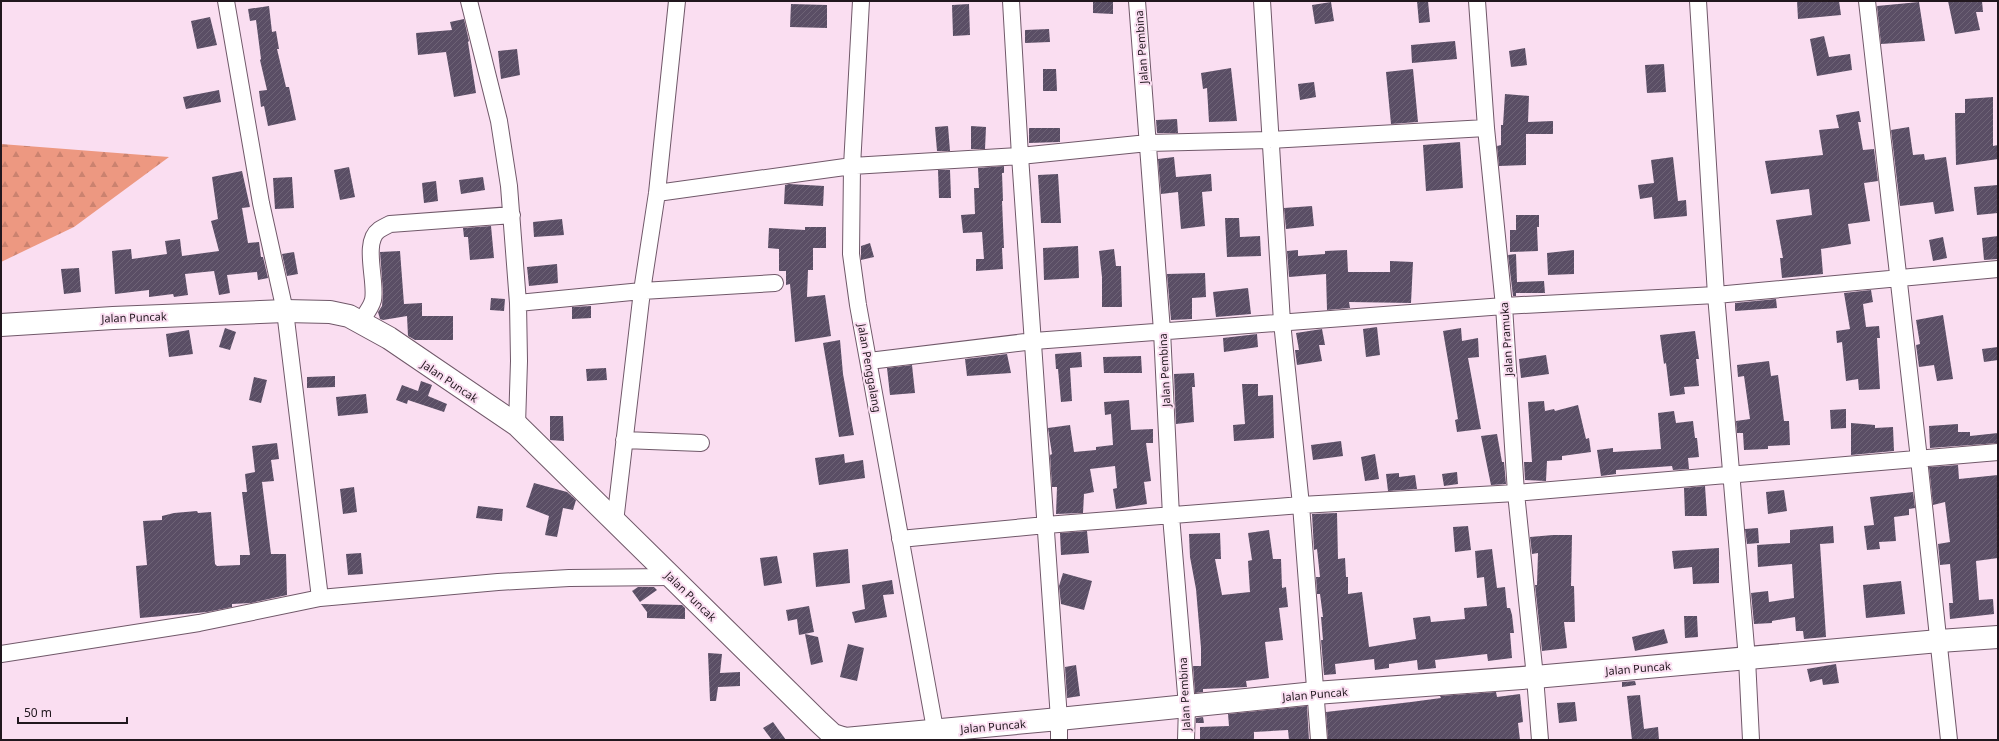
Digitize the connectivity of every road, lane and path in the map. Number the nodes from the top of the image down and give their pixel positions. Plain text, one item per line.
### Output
1 (226, 1) edge
2 (469, 1) edge
3 (677, 1) edge
4 (861, 1) edge
5 (1012, 1) edge
6 (1137, 1) edge
7 (1262, 1) edge
8 (1477, 1) edge
9 (1698, 1) edge
10 (1867, 1) edge
11 (1486, 128) junction
12 (1269, 140) junction
13 (1148, 143) junction
14 (1020, 156) junction
15 (852, 166) junction
16 (657, 194) junction
17 (512, 215) junction
18 (1998, 269) edge
19 (1898, 279) junction
20 (775, 283) dead end
21 (642, 291) junction
22 (1716, 295) junction
23 (518, 303) junction
24 (1504, 306) junction
25 (285, 311) junction
26 (360, 322) junction
27 (1282, 322) junction
28 (1, 325) edge
29 (1162, 331) junction
30 (1034, 341) junction
31 (869, 361) junction
32 (517, 425) junction
33 (624, 440) junction
34 (701, 443) dead end
35 (1998, 452) edge
36 (1919, 459) junction
37 (1731, 475) junction
38 (1516, 493) junction
39 (1301, 505) junction
40 (1171, 516) junction
41 (615, 522) junction
42 (1046, 525) junction
43 (900, 539) junction
44 (672, 576) junction
45 (320, 598) junction
46 (1998, 637) edge
47 (1939, 641) junction
48 (1, 654) edge
49 (1746, 659) junction
50 (1535, 677) junction
51 (1315, 693) junction
52 (1187, 706) junction
53 (1059, 730) edge
54 (936, 735) edge
55 (1186, 740) edge
56 (1318, 740) edge
57 (1540, 740) edge
58 (1751, 740) edge
59 (1949, 740) edge

1 - 25 street
2 - 17 street
3 - 16 street
4 - 15 street, Jalan Penggalang
5 - 14 street
6 - 13 street, Jalan Pembina
7 - 12 street
8 - 11 street, Jalan Pramuka
9 - 22 street
10 - 19 street
11 - 12 street
11 - 24 street, Jalan Pramuka
12 - 13 street
12 - 27 street
13 - 14 street
13 - 29 street, Jalan Pembina
14 - 15 street
14 - 30 street
15 - 16 street
15 - 31 street, Jalan Penggalang
16 - 21 street
17 - 23 street
17 - 26 street
18 - 19 street
19 - 22 street
19 - 36 street
20 - 21 street
21 - 23 street
21 - 33 street
22 - 24 street
22 - 37 street
23 - 32 street
24 - 27 street
24 - 38 street, Jalan Pramuka
25 - 26 street, Jalan Puncak
25 - 28 street, Jalan Puncak
25 - 45 street
26 - 32 street, Jalan Puncak
27 - 29 street
27 - 39 street
29 - 30 street
29 - 40 street, Jalan Pembina
30 - 31 street
30 - 42 street
31 - 43 street, Jalan Penggalang
32 - 41 street, Jalan Puncak
33 - 34 street
33 - 41 street
35 - 36 street
36 - 37 street
36 - 47 street
37 - 38 street
37 - 49 street
38 - 39 street
38 - 50 street, Jalan Pramuka
39 - 40 street
39 - 51 street
40 - 42 street
40 - 52 street, Jalan Pembina
41 - 44 street, Jalan Puncak
42 - 43 street
42 - 53 street
43 - 54 street, Jalan Penggalang
44 - 45 street
44 - 54 street, Jalan Puncak
45 - 48 street
46 - 47 street, Jalan Puncak
47 - 49 street, Jalan Puncak
47 - 59 street
49 - 50 street, Jalan Puncak
49 - 58 street
50 - 51 street, Jalan Puncak
50 - 57 street, Jalan Pramuka
51 - 52 street, Jalan Puncak
51 - 56 street
52 - 53 street, Jalan Puncak
52 - 55 street, Jalan Pembina
53 - 54 street, Jalan Puncak

